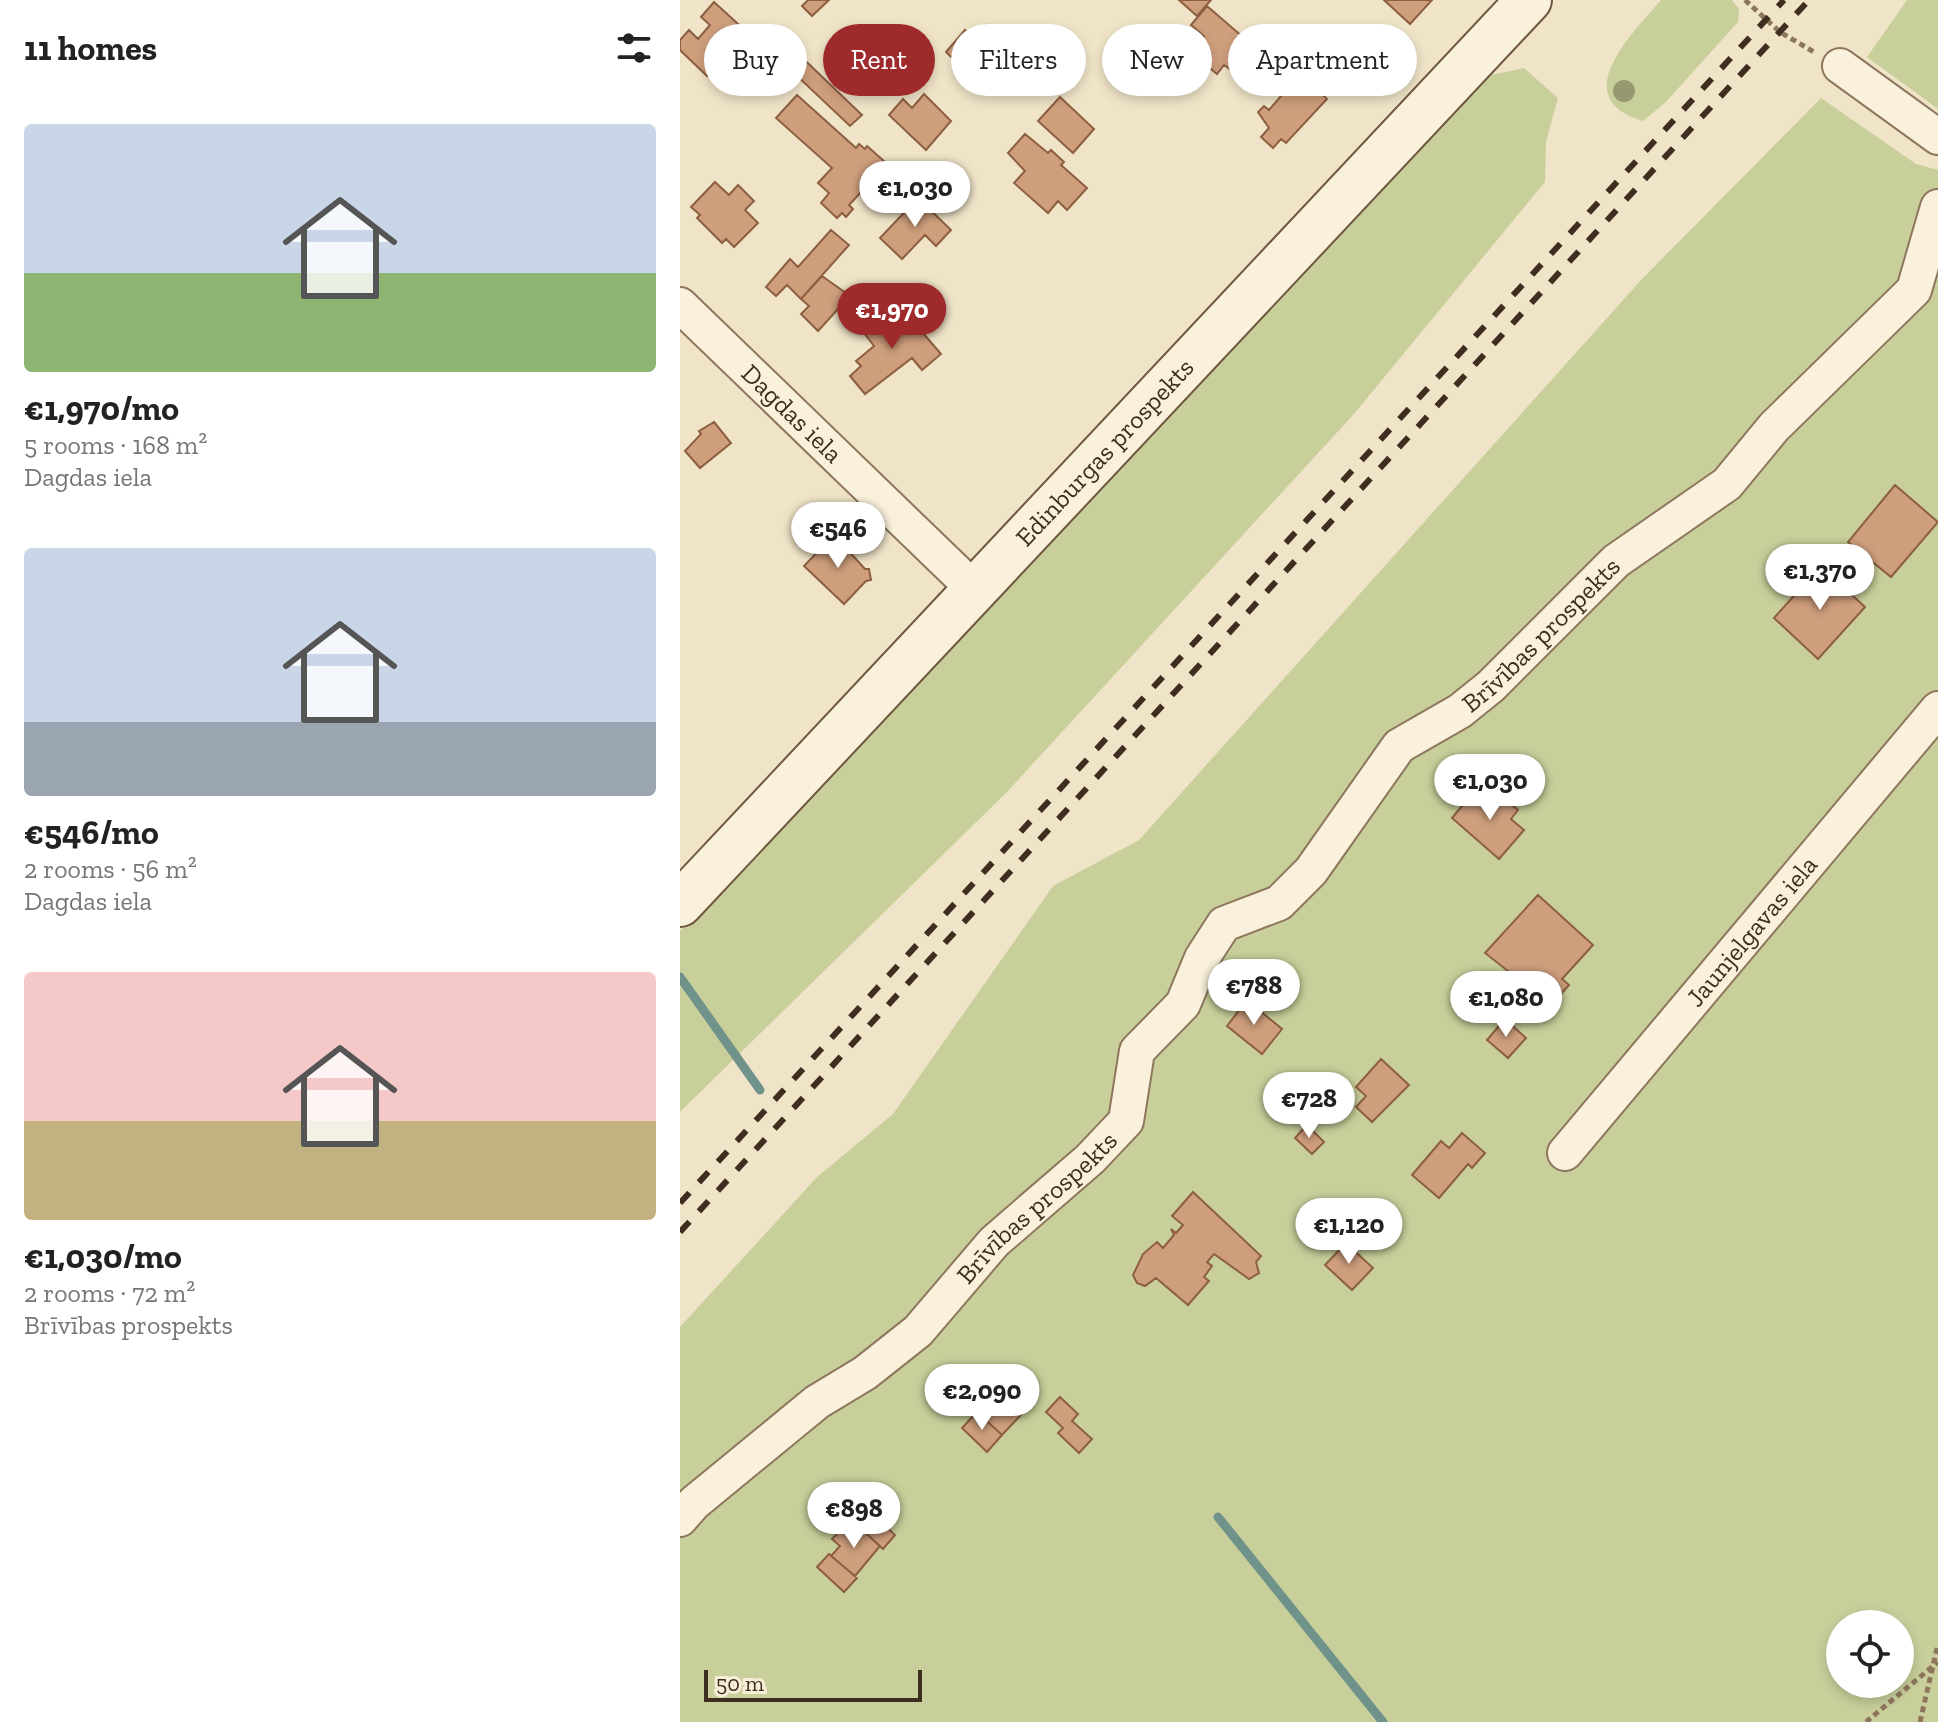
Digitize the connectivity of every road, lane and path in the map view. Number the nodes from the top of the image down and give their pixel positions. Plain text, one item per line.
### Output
1 (1529, 0) edge
2 (1745, 0) edge
3 (1840, 66) joint
4 (1938, 137) edge
5 (1938, 207) edge
6 (680, 305) edge
7 (974, 589) junction
8 (1938, 709) edge
9 (680, 904) edge
10 (1565, 1153) dead end
11 (680, 1519) edge
12 (1938, 1644) edge
13 (1935, 1664) edge
14 (1866, 1722) edge
15 (1920, 1722) edge

1 - 7 street, Edinburgas prospekts
2 - 3 path
3 - 4 street
5 - 11 street, Brīvības prospekts
6 - 7 street, Dagdas iela
7 - 9 street, Edinburgas prospekts
8 - 10 street, Jaunjelgavas iela
12 - 13 path
13 - 14 path
13 - 15 path

